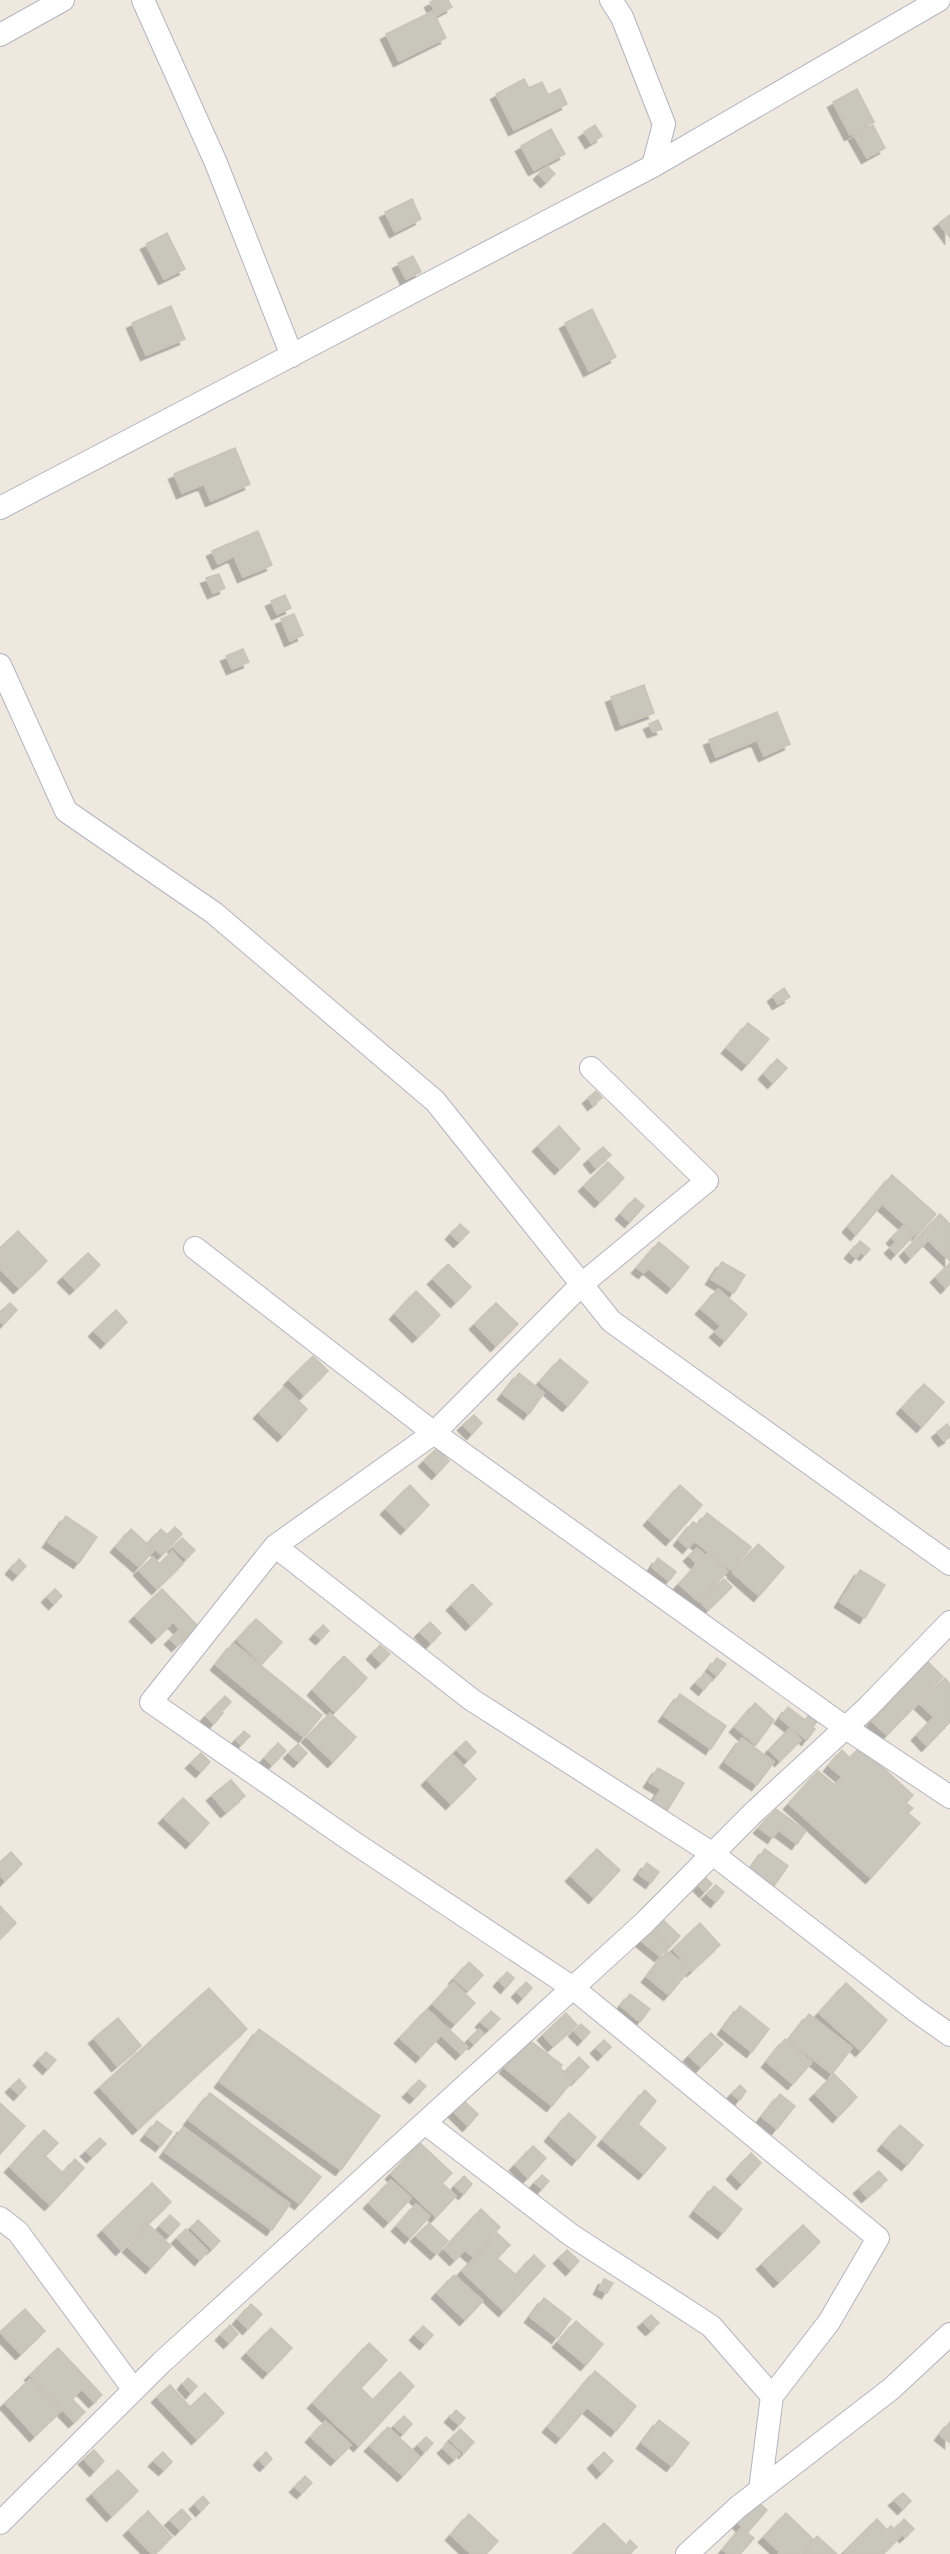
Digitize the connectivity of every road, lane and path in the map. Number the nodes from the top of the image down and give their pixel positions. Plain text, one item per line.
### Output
1 (63, 0) edge
2 (143, 0) edge
3 (611, 0) edge
4 (939, 0) edge
5 (0, 35) edge
6 (653, 166) junction
7 (292, 356) junction
8 (0, 508) edge
9 (0, 665) edge
10 (591, 1068) dead end
11 (195, 1248) dead end
12 (582, 1284) junction
13 (434, 1433) junction
14 (275, 1546) junction
15 (950, 1564) edge
16 (950, 1622) edge
17 (846, 1728) junction
18 (950, 1797) edge
19 (713, 1854) junction
20 (573, 1988) junction
21 (950, 2035) edge
22 (425, 2123) junction
23 (0, 2218) edge
24 (950, 2334) edge
25 (134, 2390) junction
26 (772, 2396) junction
27 (760, 2490) junction
28 (0, 2523) edge
29 (687, 2554) edge

1 - 5 street
2 - 7 street
3 - 6 street
4 - 6 street
6 - 7 street
7 - 8 street
9 - 12 street
10 - 12 street
11 - 13 street
12 - 13 street
12 - 15 street
13 - 14 street
13 - 17 street
14 - 19 street
14 - 20 street
16 - 17 street
17 - 18 street
17 - 19 street
19 - 20 street
19 - 21 street
20 - 22 street
20 - 26 street
22 - 25 street
22 - 26 street
23 - 25 street
24 - 27 street
25 - 28 street
26 - 27 street
27 - 29 street

